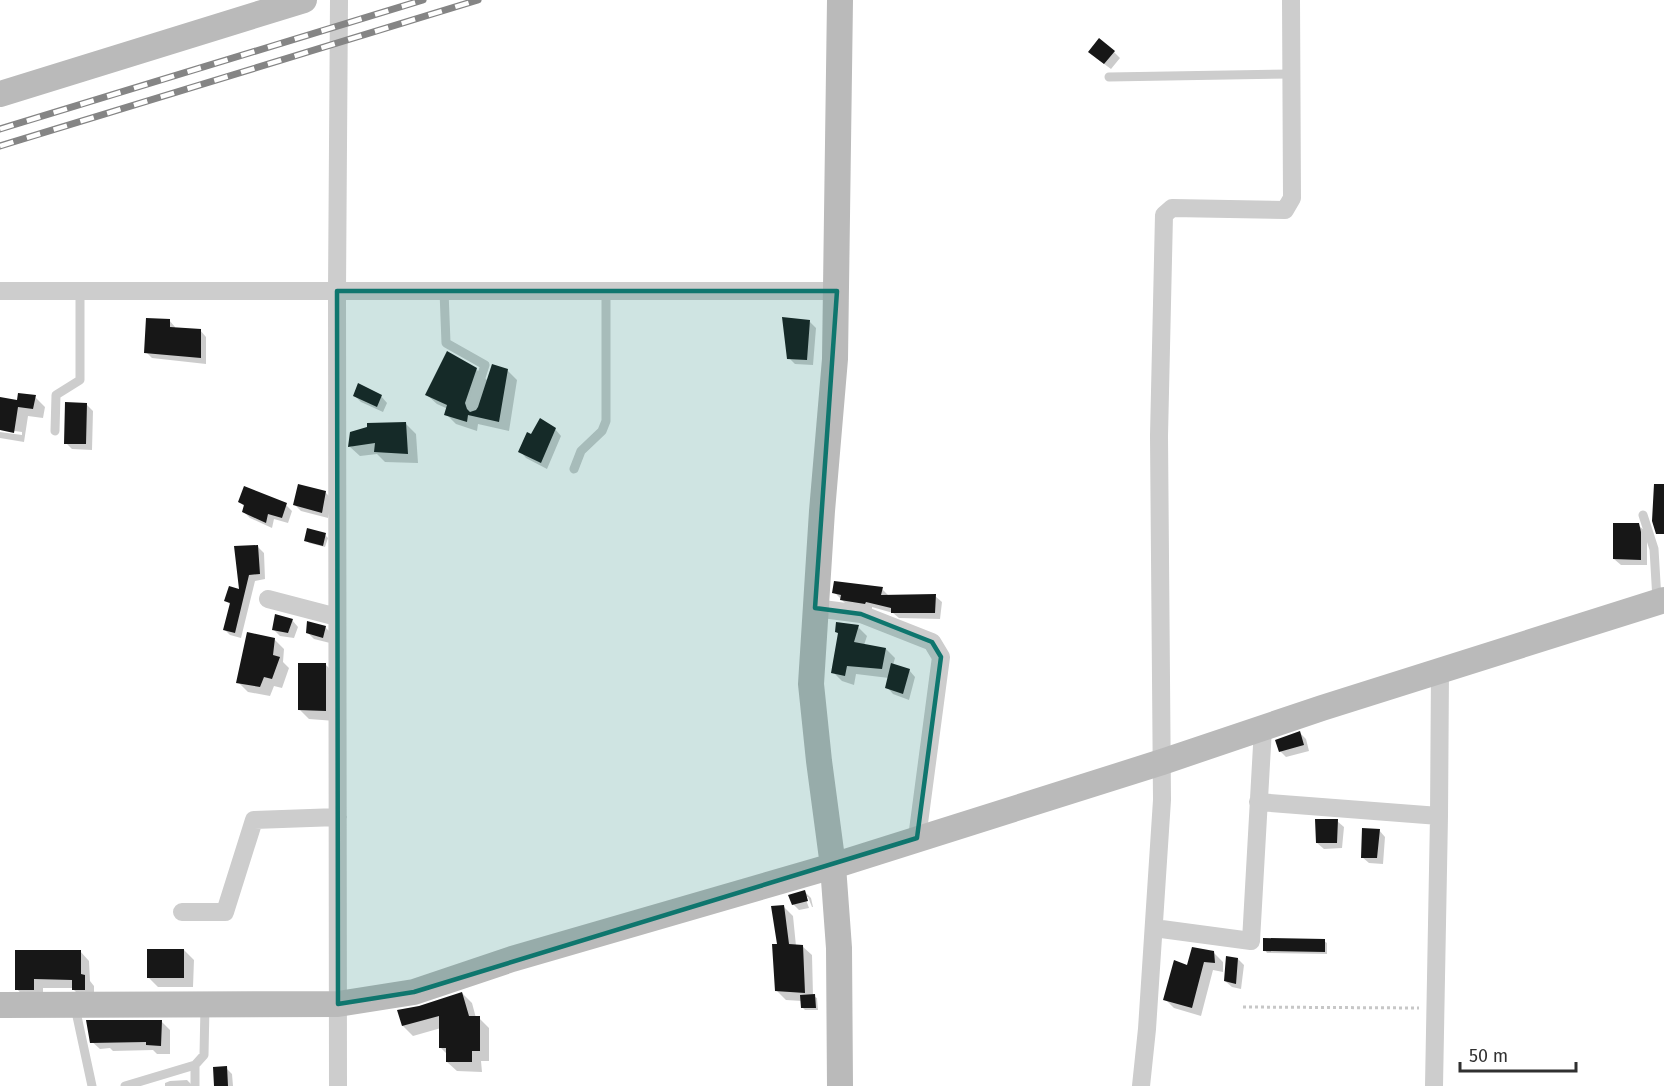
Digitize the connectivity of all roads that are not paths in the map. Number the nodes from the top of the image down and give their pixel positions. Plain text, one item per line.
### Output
1 (304, 0) edge
2 (339, 0) edge
3 (840, 0) edge
4 (1291, 0) edge
5 (1291, 74) junction
6 (1109, 77) dead end
7 (0, 93) edge
8 (0, 291) edge
9 (80, 291) junction
10 (337, 291) junction
11 (444, 291) junction
12 (606, 291) junction
13 (837, 291) junction
14 (472, 405) dead end
15 (55, 431) dead end
16 (574, 469) dead end
17 (1643, 515) dead end
18 (268, 599) dead end
19 (1660, 602) edge
20 (815, 608) junction
21 (338, 617) junction
22 (1440, 671) junction
23 (1263, 728) junction
24 (1162, 762) junction
25 (1258, 802) junction
26 (1439, 816) junction
27 (338, 817) junction
28 (916, 838) junction
29 (833, 866) junction
30 (182, 912) dead end
31 (1154, 928) junction
32 (205, 1004) junction
33 (338, 1004) junction
34 (0, 1005) edge
35 (74, 1005) junction
36 (195, 1065) junction
37 (92, 1086) edge
38 (125, 1086) edge
39 (195, 1086) edge
40 (338, 1086) edge
41 (840, 1086) edge
42 (1141, 1086) edge
43 (1434, 1086) edge

1 - 7 street
2 - 10 street
3 - 13 street
4 - 5 street
5 - 6 lane
5 - 24 street
8 - 9 street
9 - 10 street
9 - 15 lane
10 - 11 street
10 - 21 street
11 - 12 street
11 - 14 lane
12 - 13 street
12 - 16 lane
13 - 20 street
17 - 19 lane
18 - 21 street
19 - 22 street
20 - 28 street
20 - 29 street
21 - 27 street
22 - 23 street
22 - 26 street
23 - 24 street
23 - 25 street
24 - 28 street
24 - 31 street
25 - 26 street
25 - 31 street
26 - 43 street
27 - 30 street
27 - 33 street
28 - 29 street
29 - 33 street
29 - 41 street
31 - 42 street
32 - 33 street
32 - 35 street
32 - 36 lane
33 - 40 street
34 - 35 street
35 - 37 lane
36 - 38 lane
36 - 39 lane

